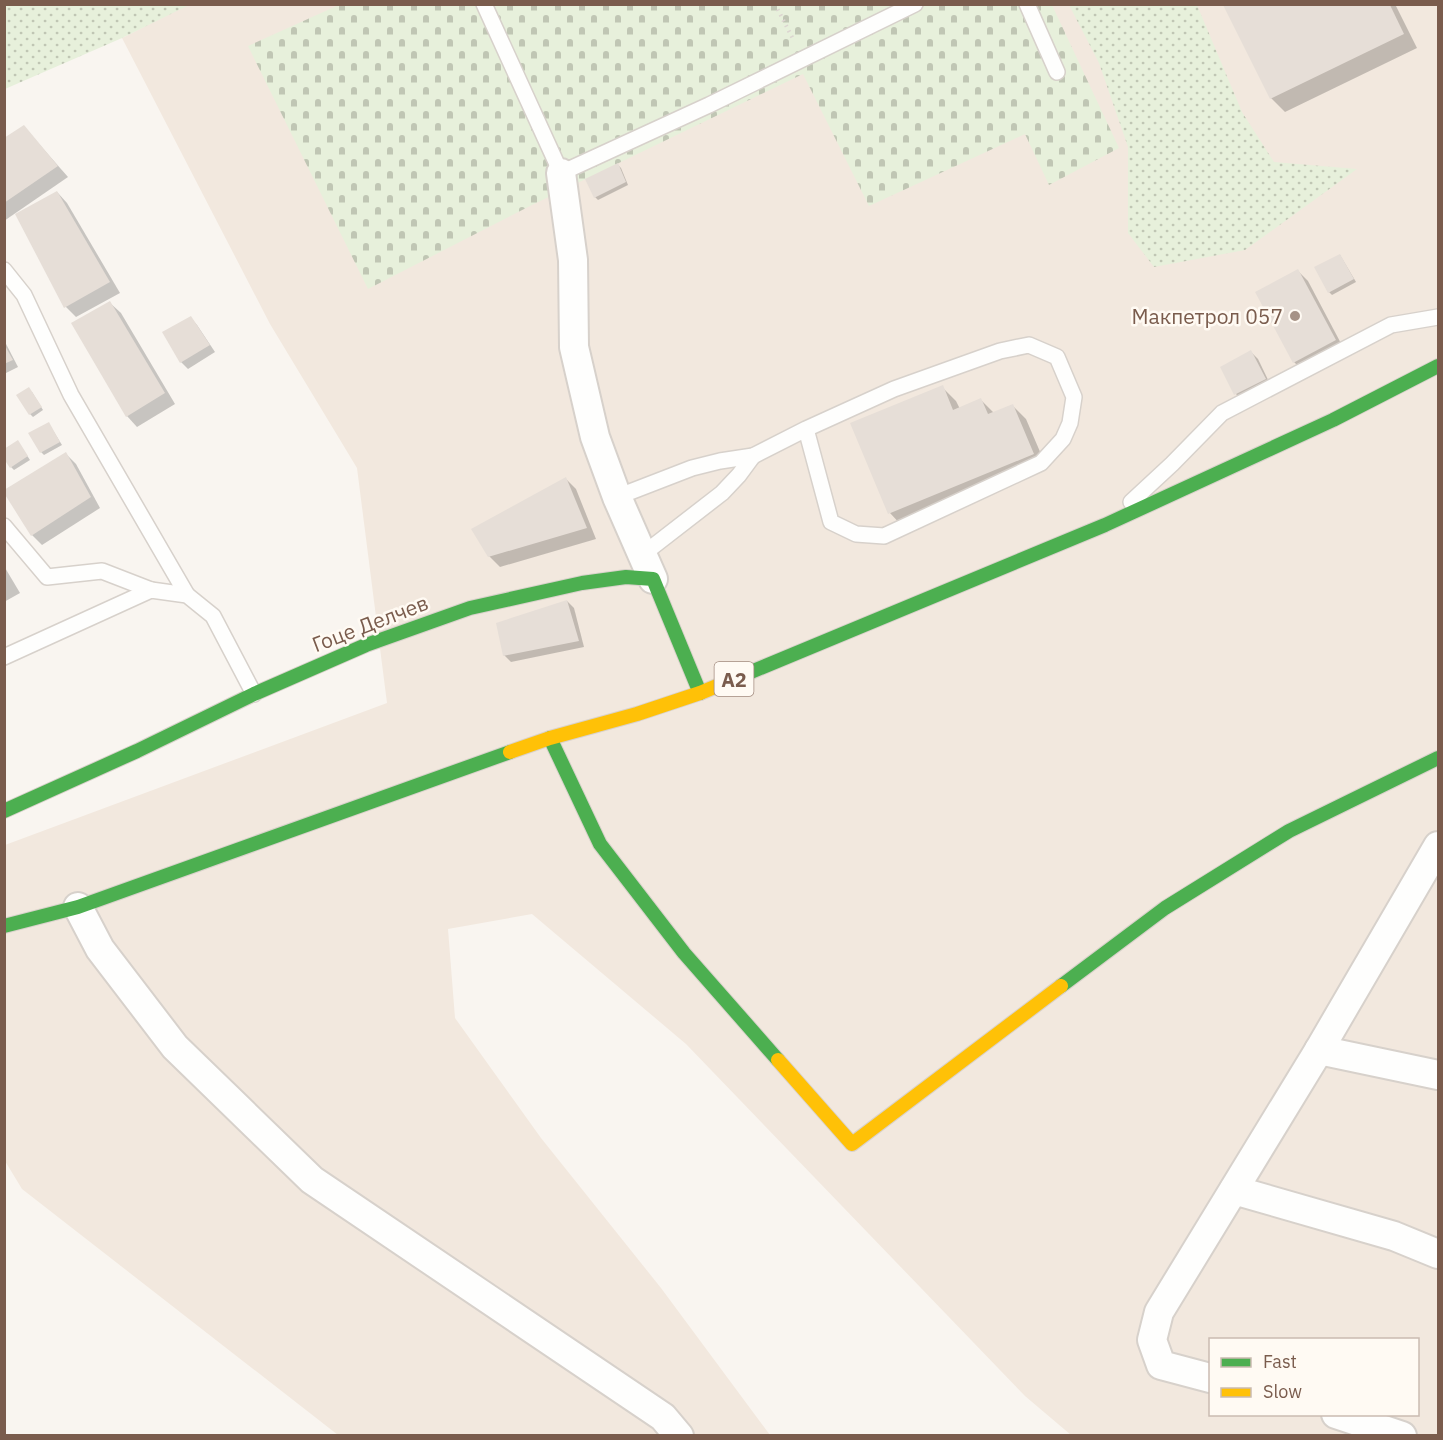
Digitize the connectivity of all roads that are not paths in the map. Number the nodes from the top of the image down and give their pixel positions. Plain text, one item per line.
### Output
1 (484, 4) edge
2 (915, 4) edge
3 (1027, 4) edge
4 (1057, 72) dead end
5 (561, 173) junction
6 (4, 270) edge
7 (1438, 317) edge
8 (1438, 366) edge
9 (806, 429) junction
10 (753, 456) junction
11 (617, 497) junction
12 (1105, 525) junction
13 (4, 526) edge
14 (647, 567) junction
15 (151, 590) junction
16 (188, 595) junction
17 (4, 657) edge
18 (254, 693) junction
19 (700, 693) junction
20 (550, 738) junction
21 (1438, 758) edge
22 (4, 811) edge
23 (1438, 846) edge
24 (1426, 888) edge
25 (78, 907) junction
26 (4, 926) edge
27 (1319, 1050) junction
28 (1438, 1075) edge
29 (1234, 1190) junction
30 (1438, 1254) edge
31 (1209, 1378) edge
32 (1342, 1416) edge
33 (679, 1436) edge
34 (1402, 1436) edge

1 - 5 lane
2 - 5 lane
3 - 4 lane
5 - 11 street
6 - 16 lane
7 - 12 lane
8 - 12 street, A2
9 - 9 lane
9 - 10 lane
10 - 11 lane
10 - 14 lane
11 - 14 street
12 - 19 street, A2
13 - 15 lane
14 - 18 street, Гоце Делчев
14 - 19 street
15 - 16 lane
15 - 17 lane
16 - 18 lane
18 - 22 street, Гоце Делчев
19 - 20 street, A2
20 - 21 street
20 - 25 street, A2
23 - 24 street
24 - 27 street
25 - 26 street, A2
25 - 33 street
27 - 28 street
27 - 29 street
29 - 30 street
29 - 31 street
32 - 34 street

